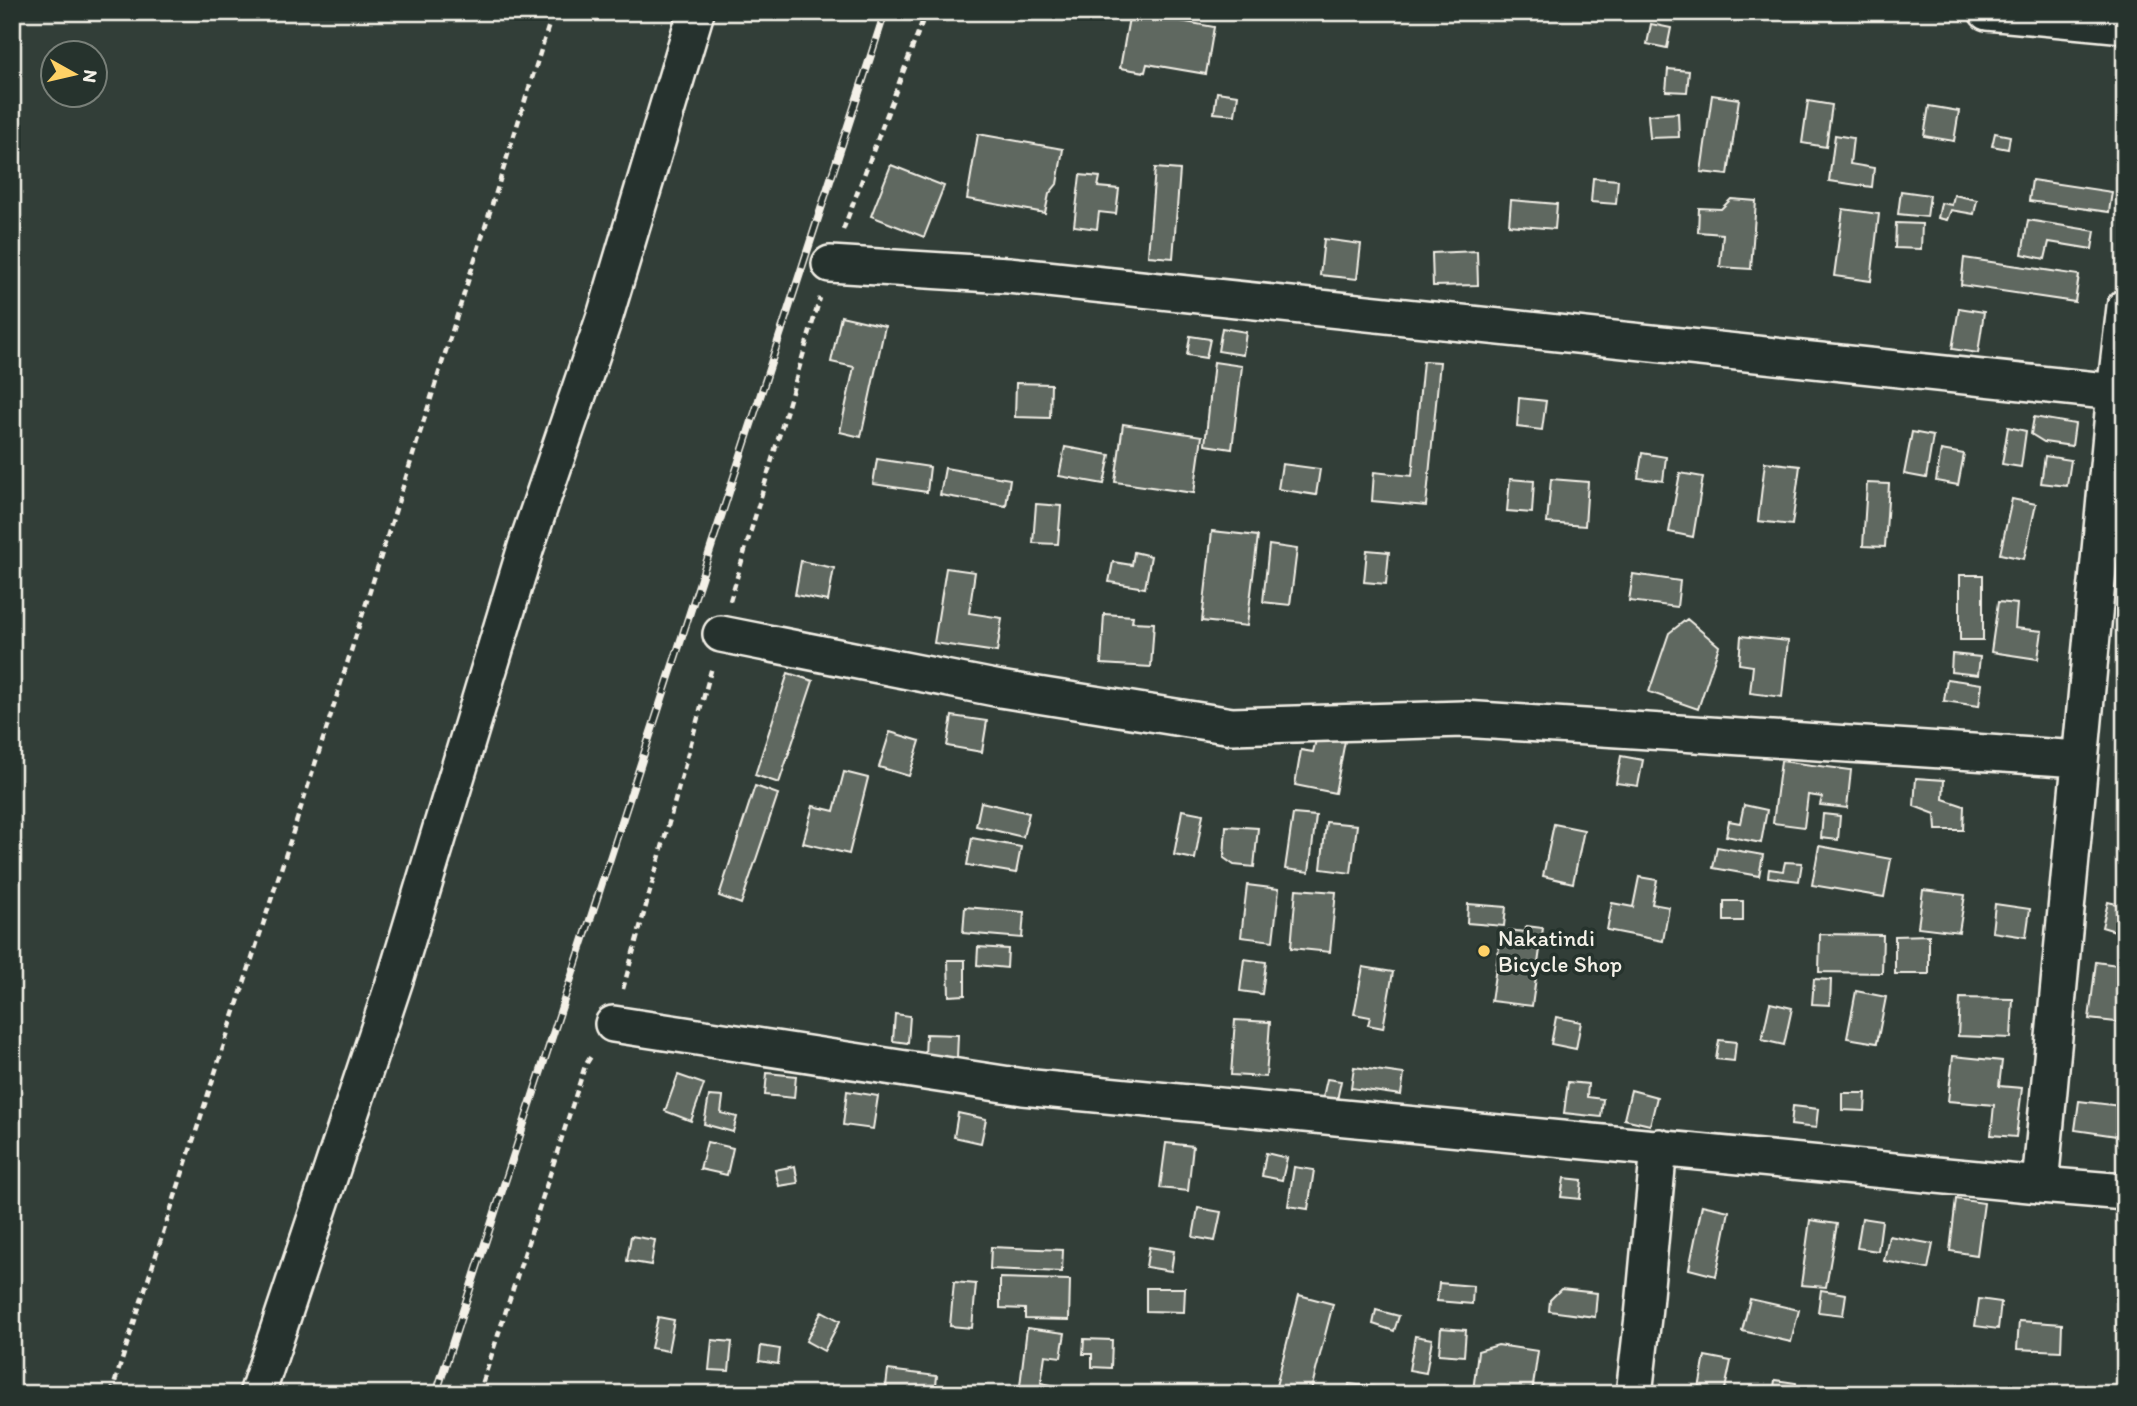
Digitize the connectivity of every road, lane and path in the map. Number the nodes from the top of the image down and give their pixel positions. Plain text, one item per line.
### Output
1 (553, 12) edge
2 (696, 12) edge
3 (926, 12) edge
4 (1987, 12) edge
5 (2125, 26) edge
6 (830, 264) junction
7 (2125, 307) edge
8 (2120, 393) edge
9 (721, 634) junction
10 (2080, 759) junction
11 (613, 1024) junction
12 (1659, 1147) junction
13 (2040, 1185) junction
14 (2125, 1192) edge
15 (111, 1394) edge
16 (257, 1394) edge
17 (479, 1394) edge
18 (1633, 1394) edge

1 - 15 path
2 - 16 street
3 - 6 path
4 - 5 street
6 - 8 street
6 - 9 path
7 - 8 street
8 - 10 street
9 - 10 street
9 - 11 path
10 - 13 street
11 - 12 street
11 - 17 path
12 - 13 street
12 - 18 street
13 - 14 street

